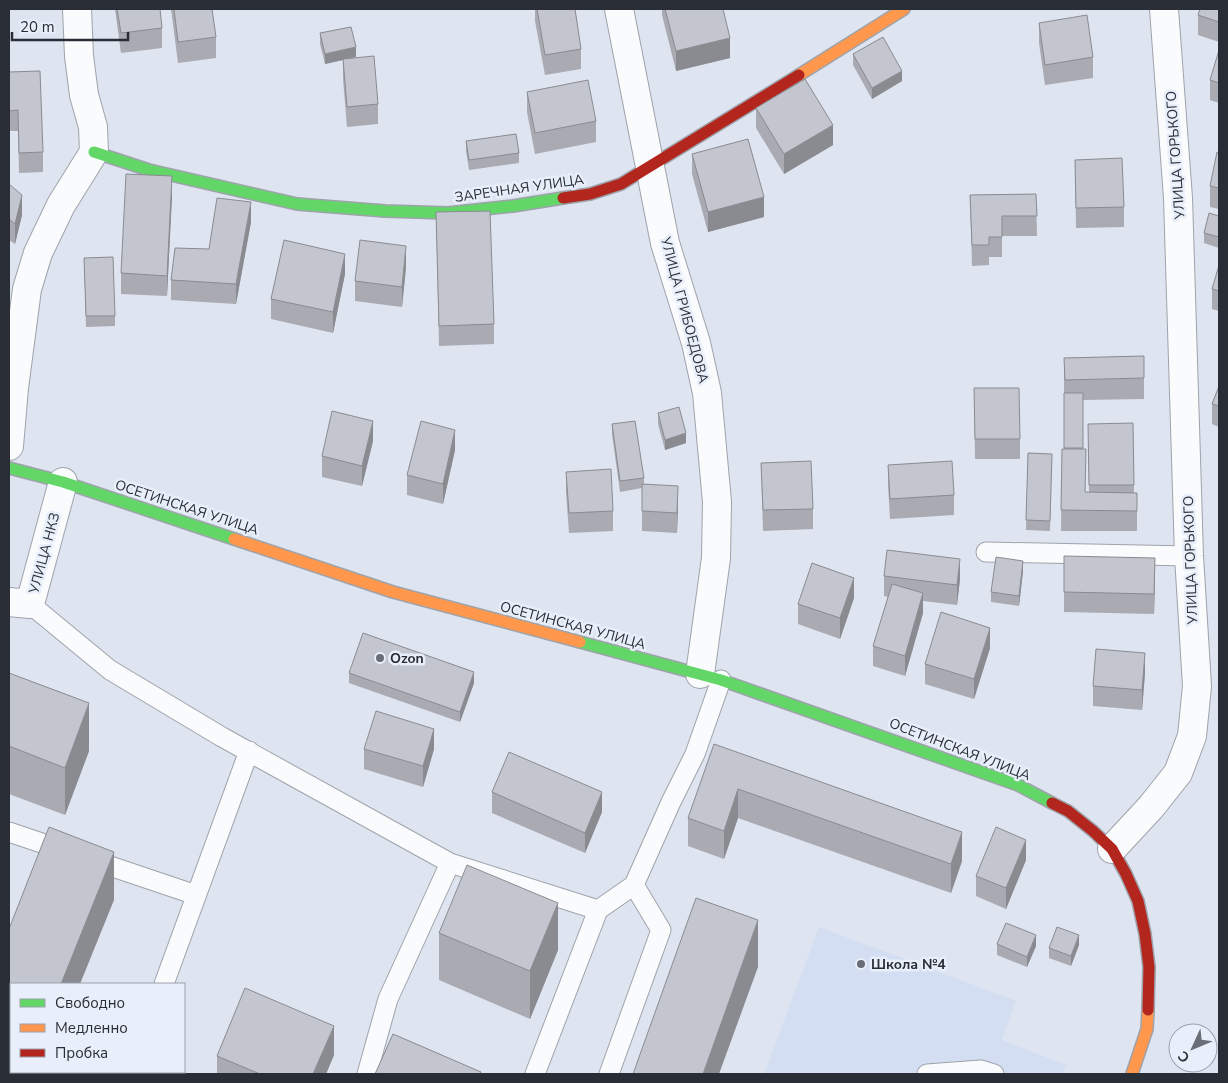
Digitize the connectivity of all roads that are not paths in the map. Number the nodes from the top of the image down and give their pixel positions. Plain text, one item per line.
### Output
1 (77, 9) edge
2 (619, 9) edge
3 (904, 9) edge
4 (1164, 9) edge
5 (94, 152) junction
6 (650, 167) junction
7 (9, 446) edge
8 (9, 468) edge
9 (63, 482) junction
10 (986, 552) dead end
11 (1189, 556) junction
12 (19, 603) edge
13 (711, 677) junction
14 (249, 751) junction
15 (9, 832) edge
16 (1112, 849) junction
17 (450, 863) junction
18 (634, 885) junction
19 (196, 895) junction
20 (598, 910) junction
21 (164, 983) edge
22 (366, 1074) edge
23 (535, 1074) edge
24 (609, 1074) edge
25 (927, 1074) edge
26 (994, 1074) edge
27 (1132, 1074) edge

1 - 5 street
2 - 6 street, УЛИЦА ГРИБОЕДОВА
3 - 6 street, ЗАРЕЧНАЯ УЛИЦА
4 - 11 street, УЛИЦА ГОРЬКОГО
5 - 6 street, ЗАРЕЧНАЯ УЛИЦА
5 - 7 street
6 - 13 street, УЛИЦА ГРИБОЕДОВА
8 - 9 street, ОСЕТИНСКАЯ УЛИЦА
9 - 12 street, УЛИЦА НКЗ
9 - 13 street, ОСЕТИНСКАЯ УЛИЦА
10 - 11 lane
11 - 16 street, УЛИЦА ГОРЬКОГО
12 - 14 lane
13 - 16 street, ОСЕТИНСКАЯ УЛИЦА
13 - 18 lane
14 - 17 lane
14 - 19 lane
15 - 19 lane
16 - 27 street
17 - 20 lane
17 - 22 lane
18 - 20 lane
18 - 24 lane
19 - 21 lane
20 - 23 lane
25 - 26 lane

